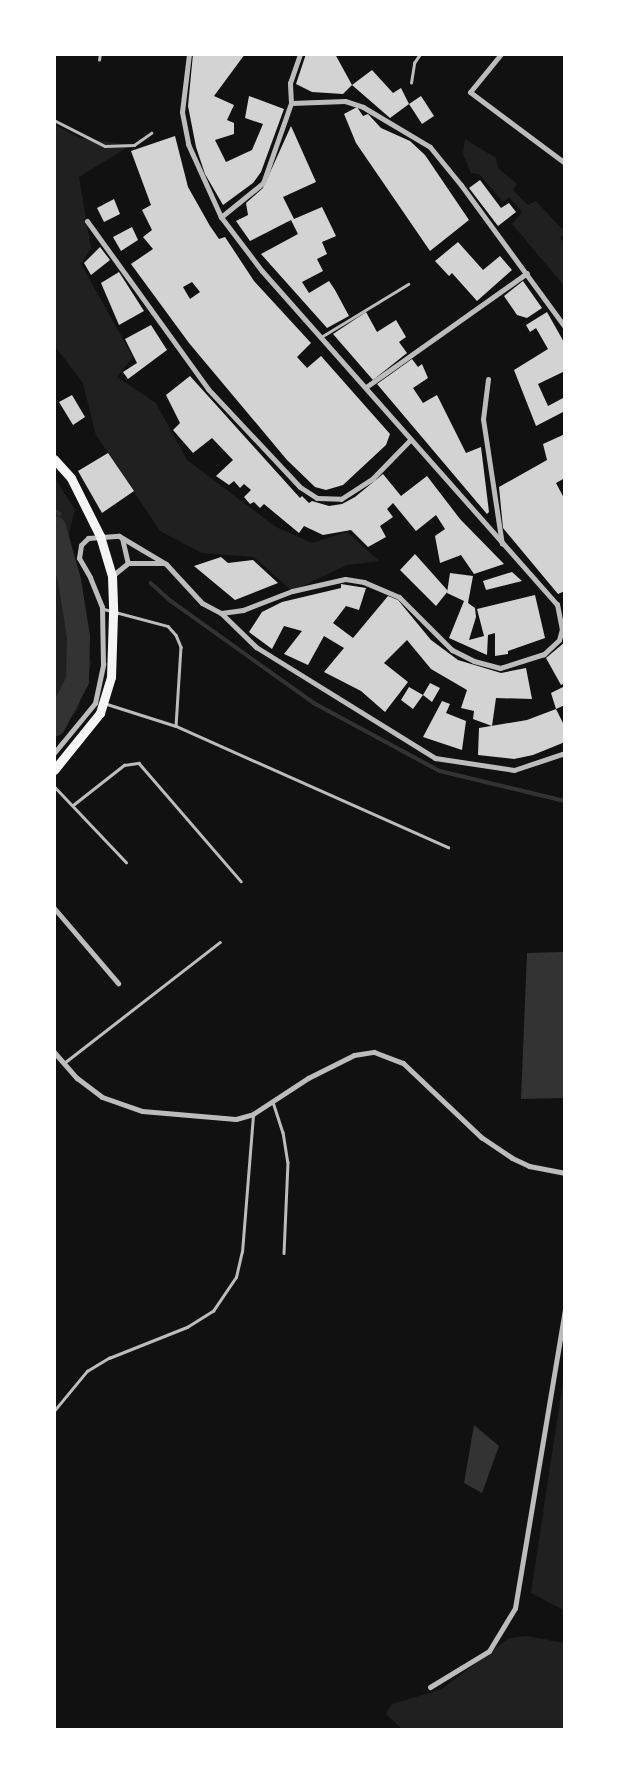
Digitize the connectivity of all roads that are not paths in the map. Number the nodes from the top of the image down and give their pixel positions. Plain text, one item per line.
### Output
1 (100, 54) edge
2 (189, 54) edge
3 (299, 54) edge
4 (420, 54) edge
5 (501, 54) edge
6 (99, 60) dead end
7 (411, 83) dead end
8 (291, 103) junction
9 (54, 120) edge
10 (151, 133) dead end
11 (565, 163) edge
12 (221, 217) junction
13 (87, 221) dead end
14 (527, 274) junction
15 (408, 284) dead end
16 (565, 327) edge
17 (320, 337) junction
18 (488, 379) dead end
19 (366, 387) junction
20 (411, 439) junction
21 (54, 459) edge
22 (100, 536) junction
23 (122, 538) junction
24 (502, 544) junction
25 (128, 563) junction
26 (166, 564) junction
27 (112, 576) junction
28 (565, 600) edge
29 (557, 604) junction
30 (102, 607) junction
31 (221, 613) junction
32 (113, 614) junction
33 (100, 699) junction
34 (176, 726) junction
35 (54, 753) edge
36 (565, 753) edge
37 (54, 770) edge
38 (54, 786) edge
39 (73, 806) junction
40 (448, 847) dead end
41 (126, 862) dead end
42 (241, 881) dead end
43 (54, 908) edge
44 (220, 942) dead end
45 (118, 983) dead end
46 (54, 1052) edge
47 (64, 1063) junction
48 (273, 1102) junction
49 (253, 1114) junction
50 (565, 1172) edge
51 (284, 1253) dead end
52 (565, 1308) edge
53 (54, 1411) edge
54 (430, 1687) dead end

1 - 6 lane
2 - 12 street
3 - 8 street
4 - 7 lane
5 - 11 street
8 - 12 street
8 - 14 street
9 - 10 lane
12 - 17 street
13 - 20 street
14 - 16 street
14 - 19 street
15 - 17 lane
17 - 19 street
18 - 24 street
19 - 20 street
20 - 24 street
21 - 22 main road
22 - 23 street
22 - 27 main road
22 - 30 street
23 - 25 street
23 - 26 street
24 - 29 street
25 - 26 street
25 - 27 street
26 - 31 street
27 - 32 main road
28 - 29 street
29 - 31 street
30 - 32 lane
30 - 33 street
31 - 36 street
32 - 33 main road
32 - 34 lane
33 - 34 lane
33 - 35 street
33 - 37 main road
34 - 40 lane
38 - 39 lane
39 - 41 lane
39 - 42 lane
43 - 45 street
44 - 47 lane
46 - 47 street
47 - 49 street
48 - 49 street
48 - 50 street
48 - 51 lane
49 - 53 lane
52 - 54 street

